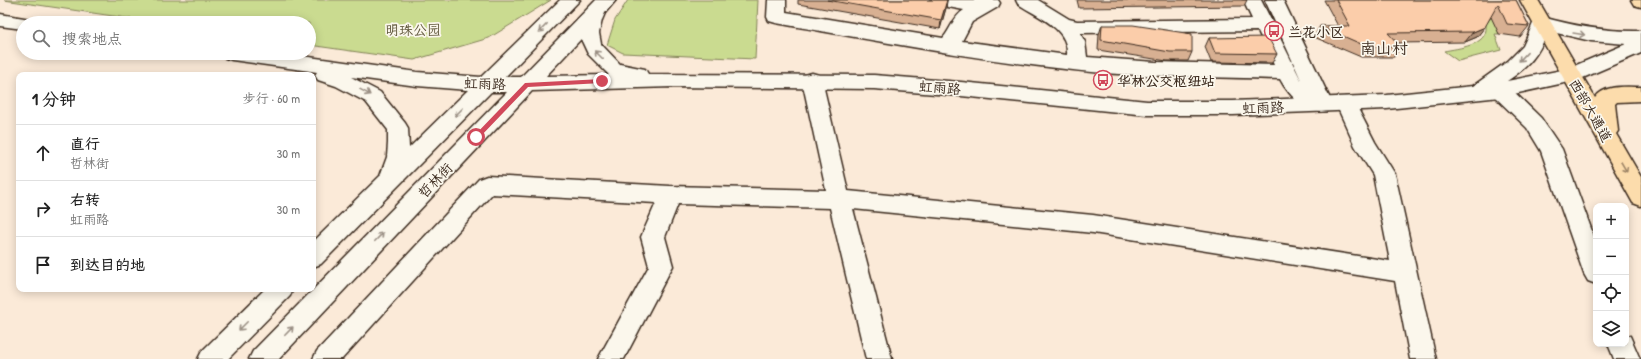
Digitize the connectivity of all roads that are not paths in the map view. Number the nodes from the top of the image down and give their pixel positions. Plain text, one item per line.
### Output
1 (570, 0) edge
2 (777, 0) edge
3 (939, 0) edge
4 (1252, 0) edge
5 (1274, 0) edge
6 (1528, 0) edge
7 (1010, 1) edge
8 (602, 6) edge
9 (0, 20) edge
10 (16, 22) edge
11 (1542, 24) junction
12 (1064, 25) junction
13 (1264, 25) junction
14 (1641, 37) edge
15 (1641, 45) edge
16 (947, 46) junction
17 (272, 60) edge
18 (283, 60) edge
19 (1076, 63) junction
20 (313, 72) edge
21 (1287, 72) junction
22 (316, 73) edge
23 (1571, 75) junction
24 (673, 80) junction
25 (812, 80) junction
26 (527, 84) junction
27 (487, 85) junction
28 (1500, 90) junction
29 (1474, 93) junction
30 (1641, 94) edge
31 (1346, 104) junction
32 (1323, 105) junction
33 (1609, 140) junction
34 (388, 183) junction
35 (670, 195) junction
36 (1641, 197) edge
37 (839, 199) junction
38 (316, 254) edge
39 (1593, 266) edge
40 (1406, 273) junction
41 (278, 292) edge
42 (1622, 347) edge
43 (210, 359) edge
44 (262, 359) edge
45 (326, 359) edge
46 (611, 359) edge
47 (879, 359) edge
48 (1423, 359) edge
49 (1627, 359) edge

1 -> 27 street
2 - 16 street
3 - 7 street
4 - 13 street
5 - 32 street
6 - 11 highway, 西部大通道
7 - 12 street
7 - 16 street
24 -> 8 street
8 - 26 street, 哲林街
9 - 10 street
11 -> 14 street
11 - 23 highway, 西部大通道
11 -> 29 street
12 - 13 street
12 - 19 street
13 - 21 street
15 - 23 street, 虹雨路
16 - 19 street
17 -> 20 street
18 - 27 street, 虹雨路
19 - 21 street
21 - 32 street
22 -> 34 street
23 - 28 street, 虹雨路
23 - 33 highway, 西部大通道
24 - 25 street, 虹雨路
24 - 26 street, 虹雨路
25 - 32 street, 虹雨路
25 - 37 street
26 - 27 street, 虹雨路
44 -> 26 street, 哲林街
27 -> 34 street
28 - 29 street, 虹雨路
28 - 39 street
29 - 31 street, 虹雨路
30 - 33 highway
31 - 32 street, 虹雨路
31 - 40 street
33 -> 36 highway, 西部大通道
34 - 38 street
35 - 37 street
35 - 45 street
35 - 46 street
37 - 40 street
37 - 47 street
40 - 48 street
41 -> 43 street
42 - 49 street

